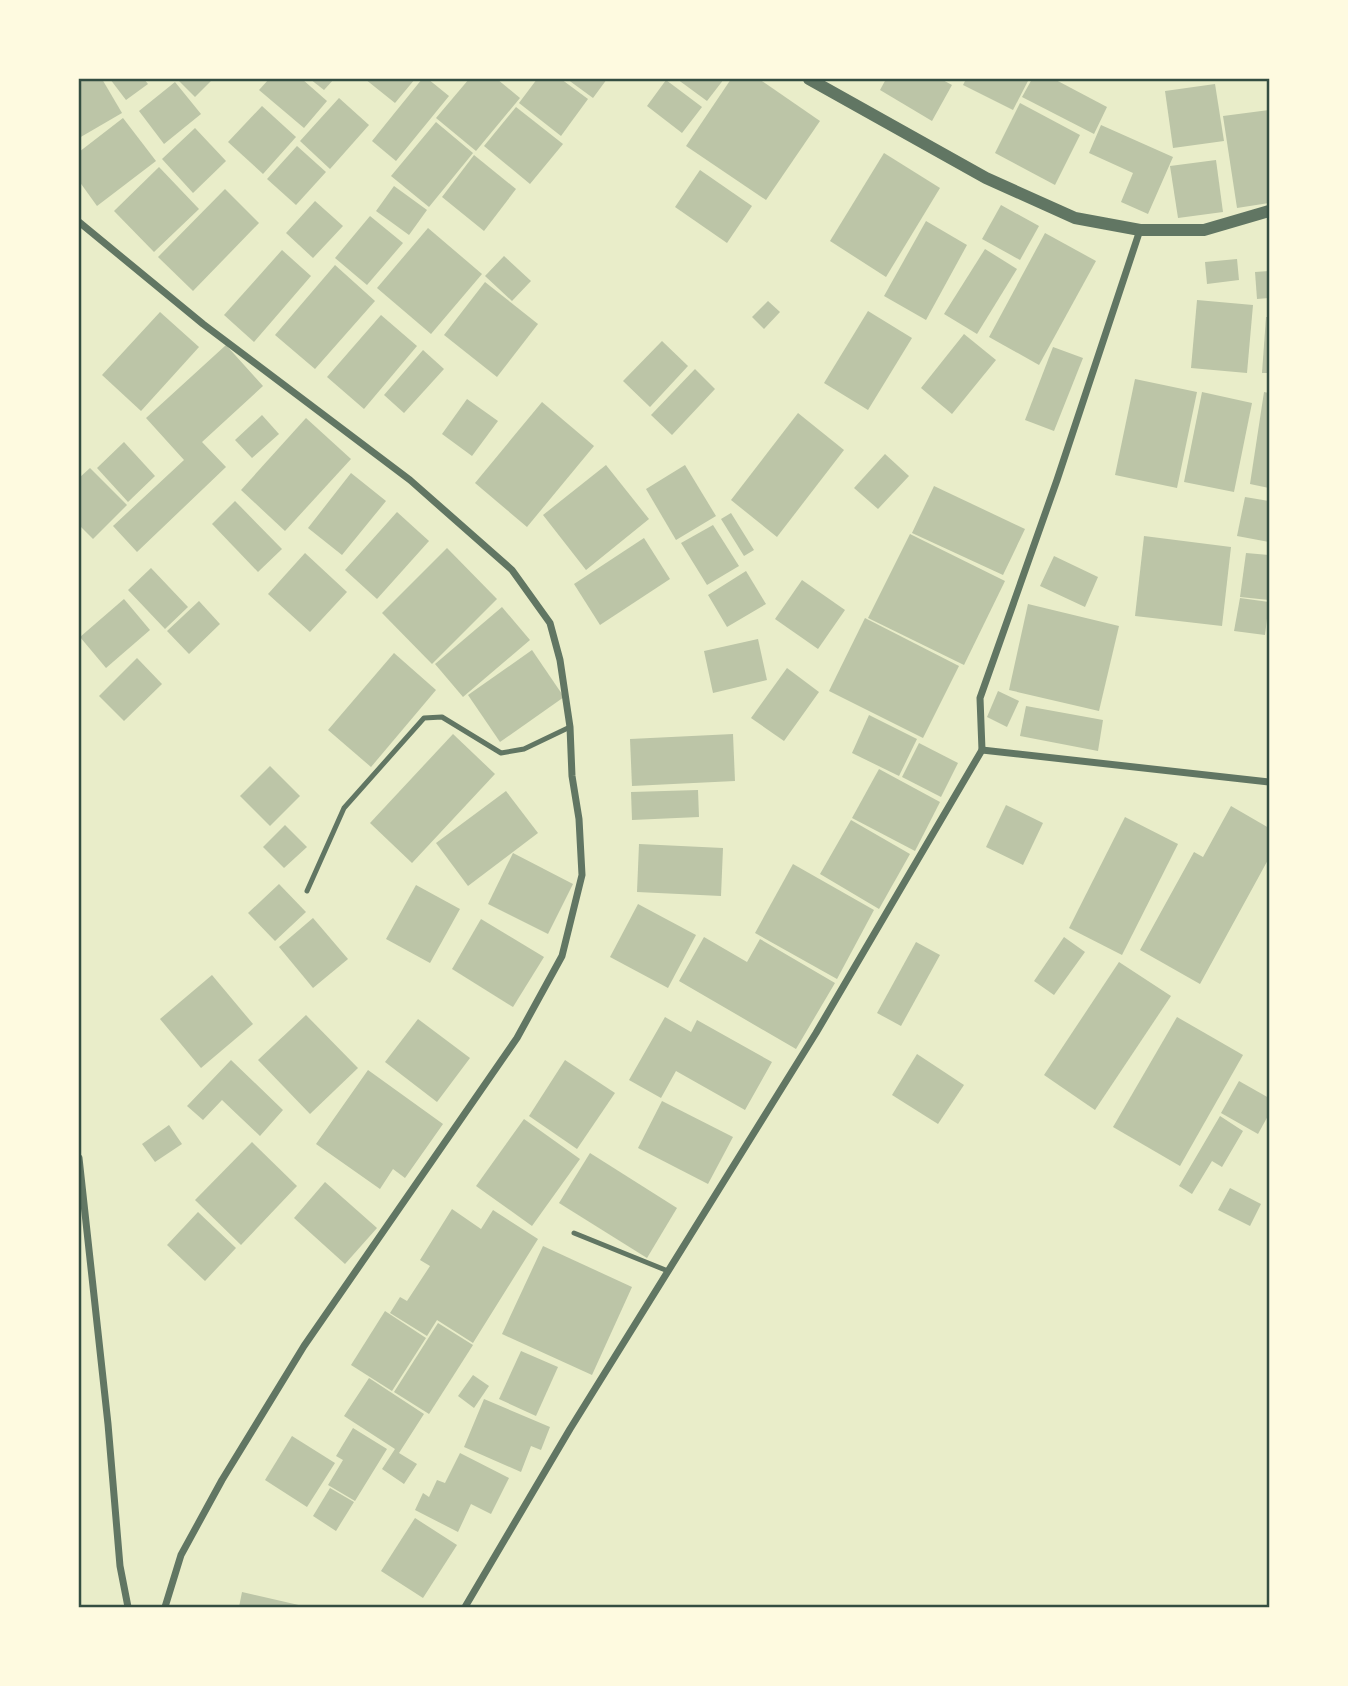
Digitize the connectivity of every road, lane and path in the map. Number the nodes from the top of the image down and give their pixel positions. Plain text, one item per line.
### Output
1 (809, 79) edge
2 (1269, 211) edge
3 (79, 222) edge
4 (1140, 230) junction
5 (570, 727) junction
6 (982, 750) junction
7 (1269, 782) edge
8 (307, 891) dead end
9 (79, 1158) edge
10 (574, 1233) dead end
11 (668, 1271) junction
12 (128, 1607) edge
13 (165, 1607) edge
14 (465, 1607) edge

1 - 4 street
2 - 4 street
3 - 5 street
4 - 6 street
5 - 8 lane
5 - 13 street
6 - 7 street
6 - 11 street
9 - 12 street
10 - 11 lane
11 - 14 street

